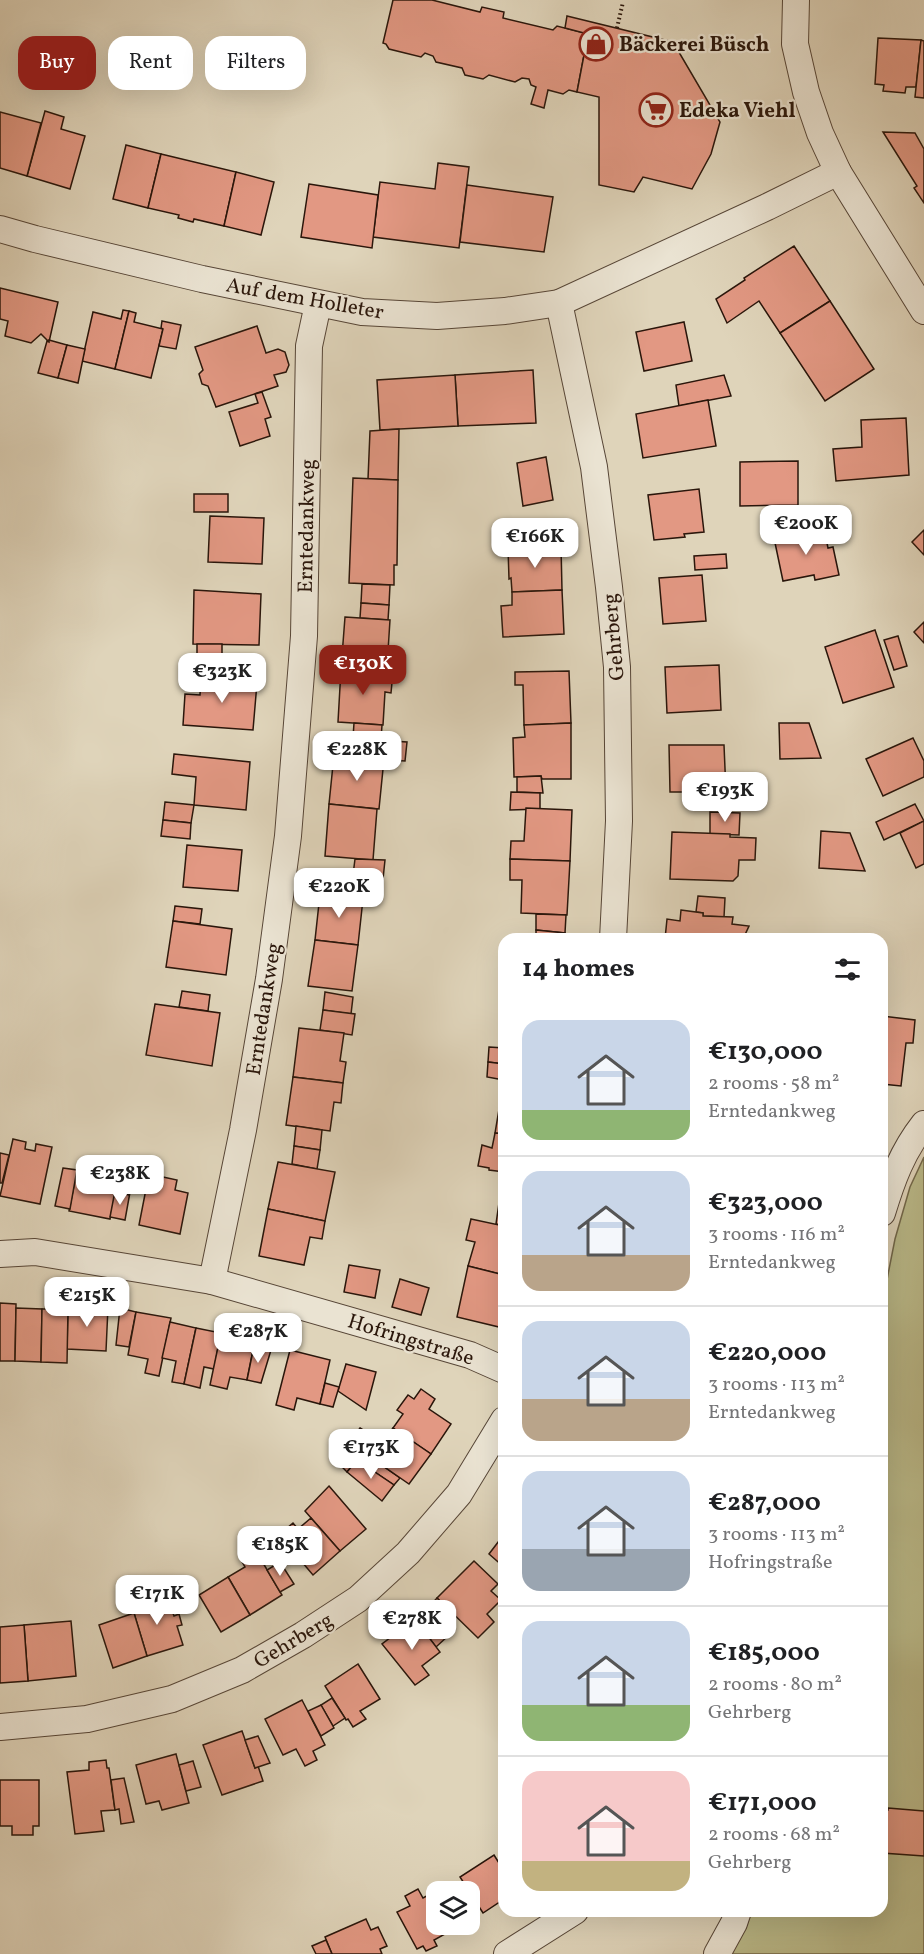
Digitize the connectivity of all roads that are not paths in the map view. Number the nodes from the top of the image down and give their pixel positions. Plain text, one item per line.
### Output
1 (796, 0) edge
2 (838, 172) junction
3 (0, 229) edge
4 (559, 303) junction
5 (318, 304) junction
6 (924, 311) edge
7 (613, 933) edge
8 (924, 1124) edge
9 (888, 1193) edge
10 (0, 1254) edge
11 (212, 1281) junction
12 (498, 1367) edge
13 (498, 1430) edge
14 (0, 1728) edge
15 (566, 1917) edge
16 (736, 1917) edge
17 (507, 1954) edge
18 (717, 1954) edge

1 - 2 street
2 - 4 street, Auf dem Holleter
2 - 6 street
3 - 5 street, Auf dem Holleter
4 - 5 street, Auf dem Holleter
4 - 7 street, Gehrberg
5 - 11 street, Erntedankweg
8 - 9 street
10 - 11 street, Hofringstraße
11 - 12 street, Hofringstraße
13 - 14 street, Gehrberg
15 - 17 street
16 - 18 street

